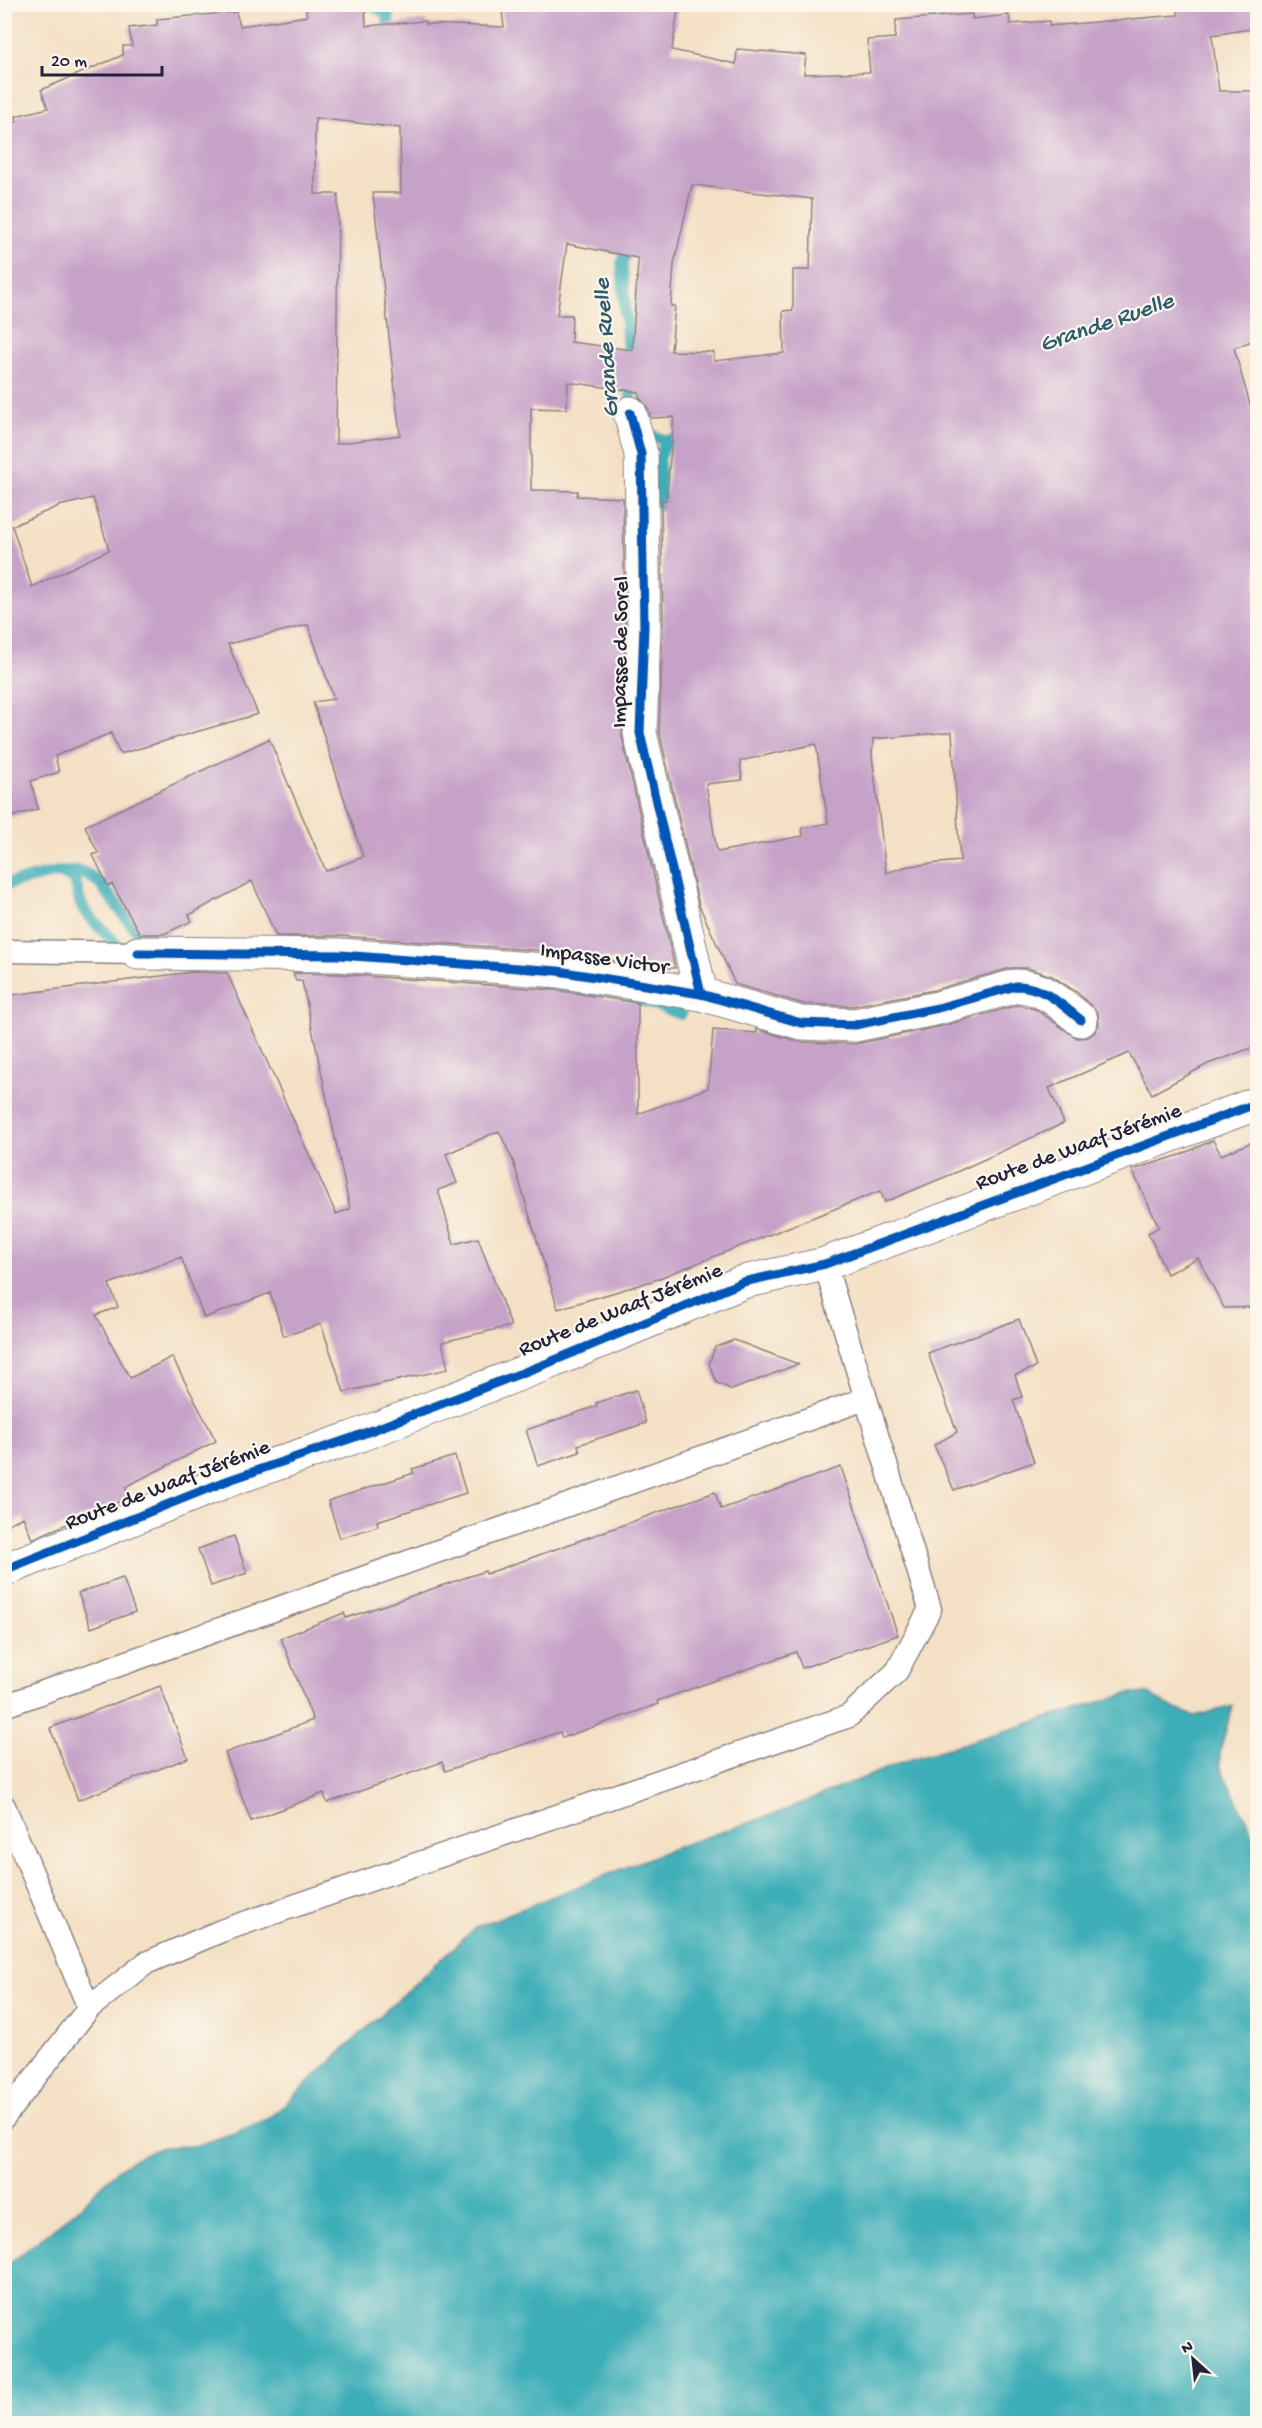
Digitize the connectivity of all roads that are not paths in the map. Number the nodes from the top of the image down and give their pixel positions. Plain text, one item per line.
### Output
1 (630, 413) dead end
2 (4, 951) edge
3 (138, 953) joint
4 (701, 994) junction
5 (1081, 1020) dead end
6 (1257, 1102) edge
7 (825, 1264) junction
8 (865, 1399) junction
9 (4, 1570) edge
10 (4, 1706) edge
11 (4, 1806) edge
12 (9, 1830) edge
13 (89, 2008) junction
14 (4, 2117) edge

1 - 4 street, Impasse de Sorel
2 - 3 lane
3 - 4 street, Impasse Victor
4 - 5 street, Impasse Victor
6 - 7 street, Route de Waaf Jérémie
7 - 8 lane
7 - 9 street, Route de Waaf Jérémie
8 - 10 lane
8 - 13 lane
11 - 12 lane
12 - 13 lane
13 - 14 lane

